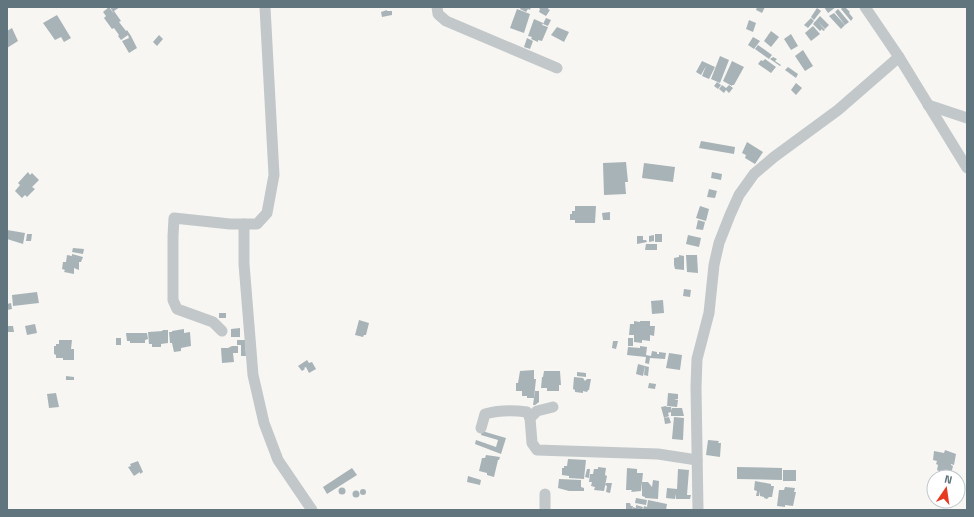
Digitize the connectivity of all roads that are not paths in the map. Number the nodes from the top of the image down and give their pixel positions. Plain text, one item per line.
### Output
1 (265, 7) edge
2 (437, 7) edge
3 (865, 7) edge
4 (899, 57) junction
5 (557, 68) dead end
6 (928, 105) junction
7 (967, 118) edge
8 (967, 168) edge
9 (244, 224) junction
10 (222, 331) dead end
11 (553, 407) dead end
12 (530, 418) junction
13 (482, 428) dead end
14 (697, 460) junction
15 (545, 494) dead end
16 (312, 510) edge
17 (545, 510) edge
18 (698, 510) edge

1 - 9 street
2 - 5 street
3 - 4 street
4 - 6 street
4 - 14 street
6 - 7 street
6 - 8 street
9 - 10 street
9 - 16 street
11 - 12 street
12 - 13 street
12 - 14 street
14 - 18 street
15 - 17 street

